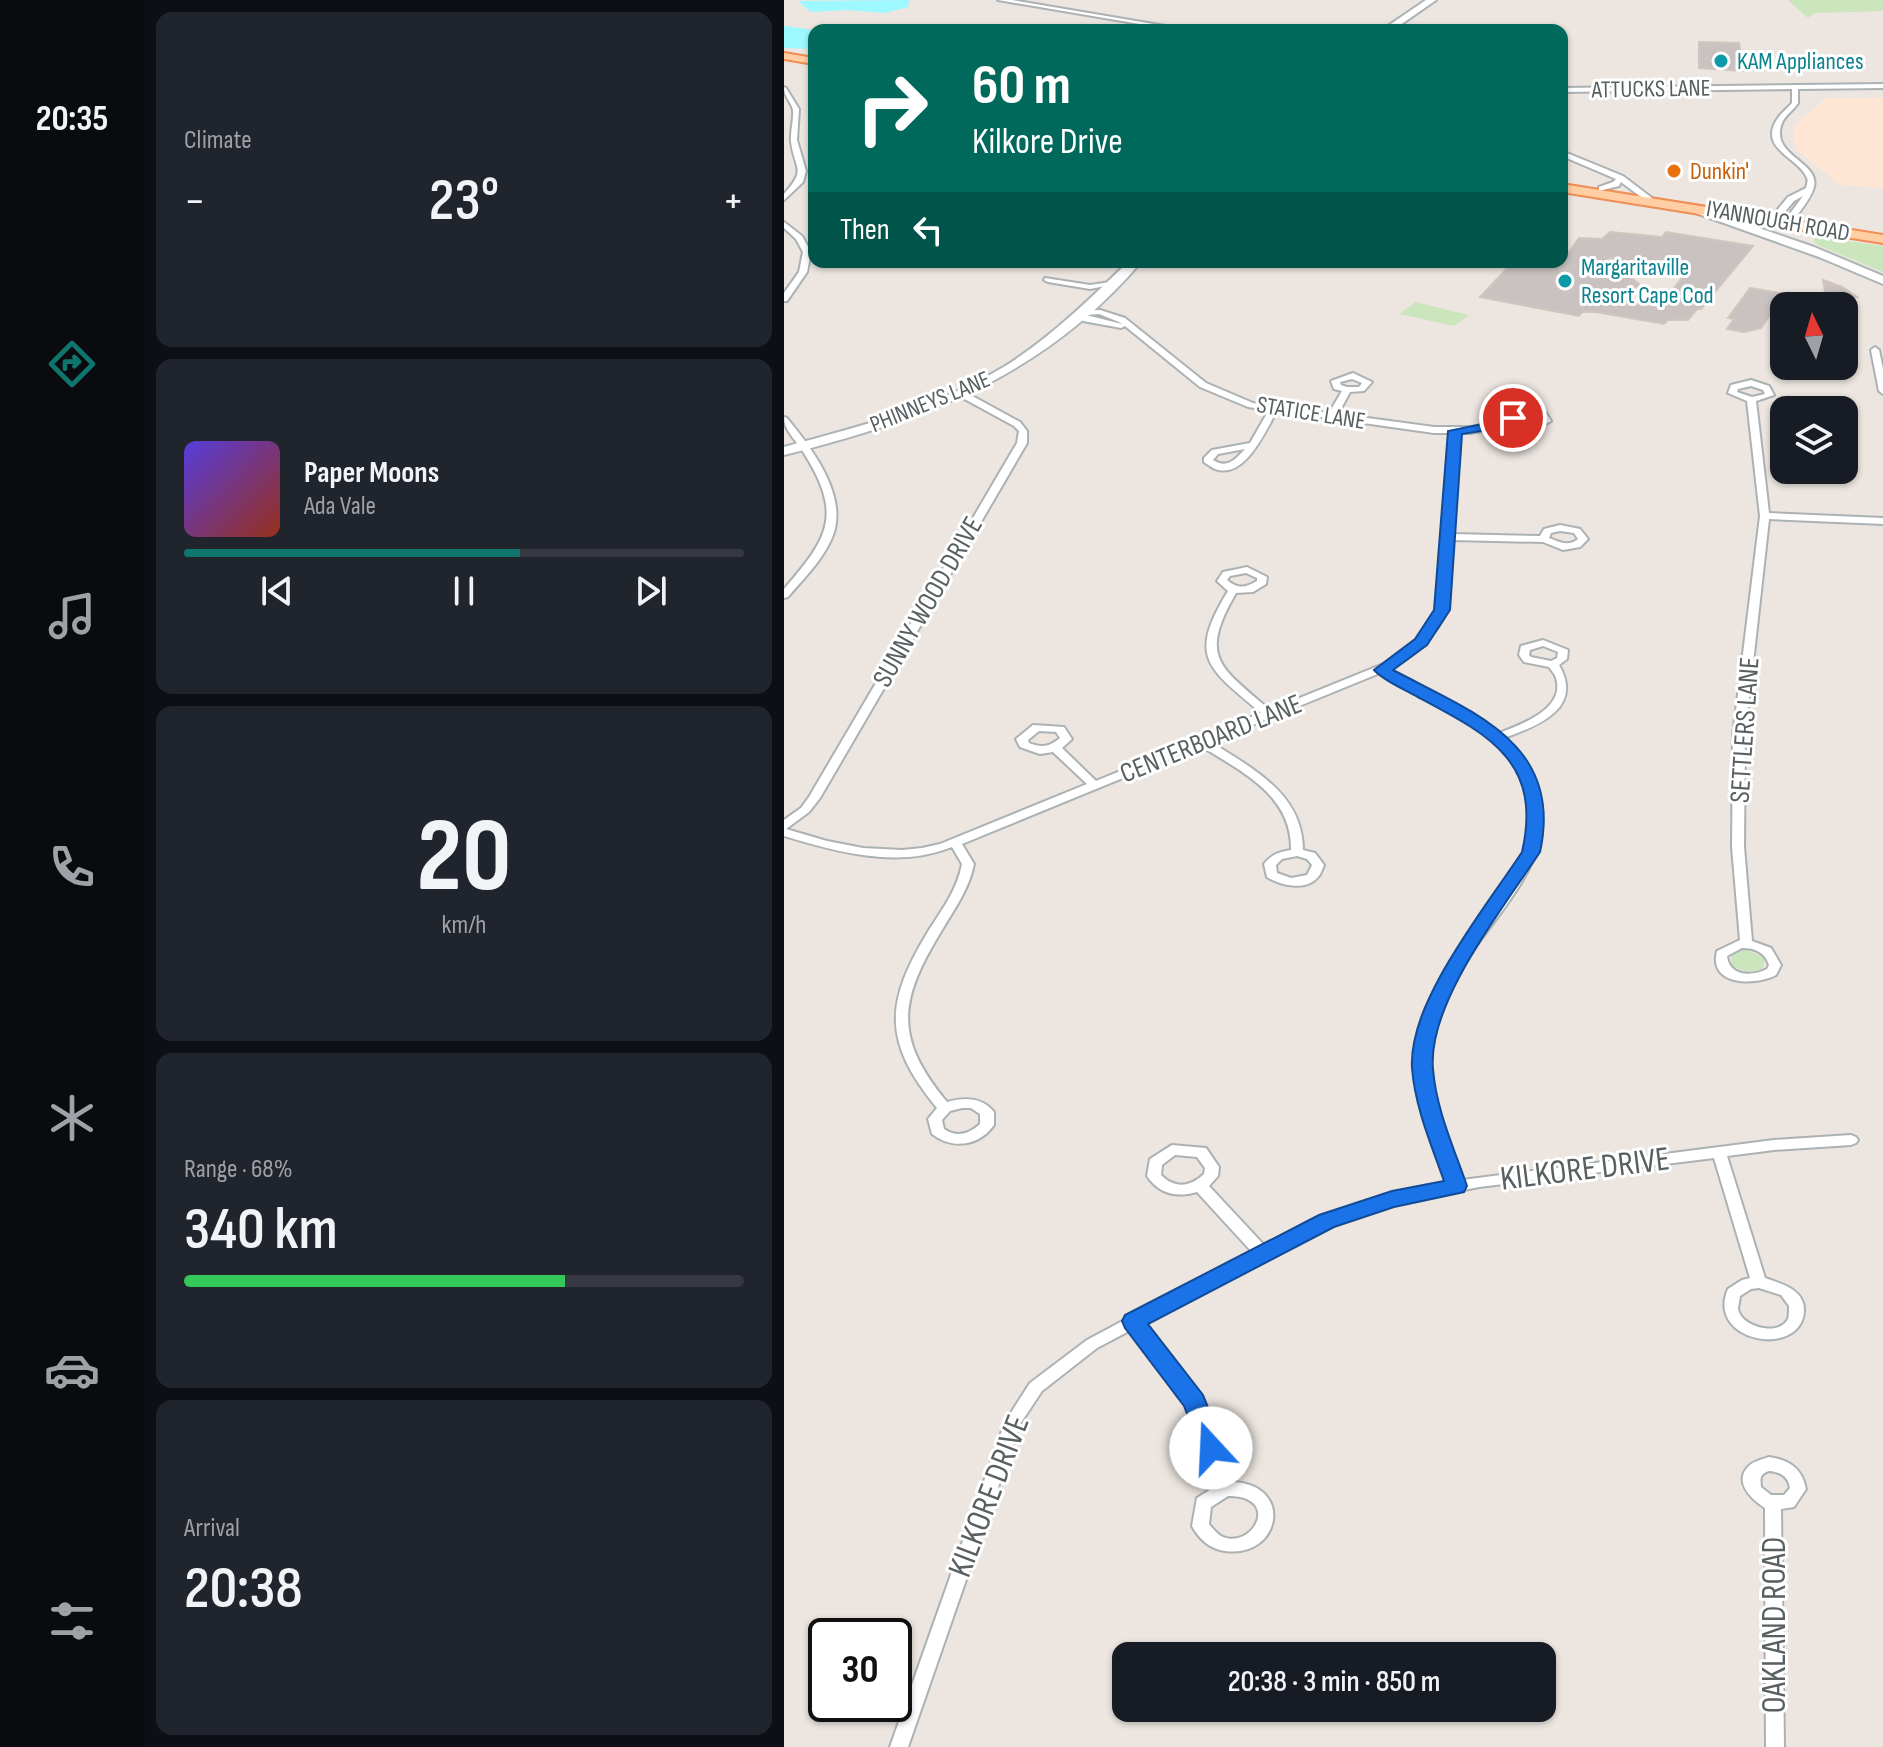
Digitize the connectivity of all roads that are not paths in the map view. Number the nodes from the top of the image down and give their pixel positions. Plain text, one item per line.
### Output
1 (1001, 0) edge
2 (1432, 0) edge
3 (1150, 24) edge
4 (1396, 24) edge
5 (784, 59) edge
6 (808, 63) edge
7 (1883, 88) edge
8 (784, 89) edge
9 (1795, 90) junction
10 (1568, 92) edge
11 (797, 154) junction
12 (784, 155) edge
13 (1568, 156) edge
14 (801, 166) junction
15 (808, 166) edge
16 (1620, 178) junction
17 (1568, 186) edge
18 (1568, 186) edge
19 (1602, 189) junction
20 (1808, 190) junction
21 (784, 198) edge
22 (1648, 198) junction
23 (1679, 205) junction
24 (1773, 220) junction
25 (1787, 223) junction
26 (784, 224) edge
27 (1815, 228) junction
28 (1767, 235) junction
29 (1883, 239) edge
30 (1821, 254) junction
31 (1128, 268) edge
32 (1048, 280) dead end
33 (1883, 280) edge
34 (1111, 284) junction
35 (784, 299) edge
36 (1079, 313) junction
37 (1875, 350) dead end
38 (1347, 390) dead end
39 (1883, 391) edge
40 (962, 394) junction
41 (1751, 400) dead end
42 (1273, 410) junction
43 (1331, 418) junction
44 (784, 420) edge
45 (1515, 422) dead end
46 (1455, 431) junction
47 (804, 445) junction
48 (1251, 445) dead end
49 (784, 451) edge
50 (1765, 516) junction
51 (1812, 520) junction
52 (1883, 521) edge
53 (1883, 529) edge
54 (1448, 537) junction
55 (1544, 539) dead end
56 (1233, 590) dead end
57 (784, 595) edge
58 (1553, 664) dead end
59 (1382, 670) junction
60 (1270, 715) junction
61 (1498, 737) junction
62 (1203, 742) junction
63 (1055, 748) dead end
64 (1095, 786) junction
65 (784, 826) edge
66 (784, 832) edge
67 (955, 842) junction
68 (1297, 852) dead end
69 (1746, 943) dead end
70 (945, 1108) dead end
71 (1851, 1140) dead end
72 (1719, 1152) junction
73 (1200, 1186) dead end
74 (1457, 1186) junction
75 (1262, 1253) junction
76 (1759, 1282) junction
77 (1133, 1321) junction
78 (1225, 1489) dead end
79 (1773, 1503) dead end
80 (899, 1747) edge
81 (1775, 1747) edge

1 - 3 street
2 - 4 main road
5 - 6 main road
7 - 9 street, ATTUCKS LANE
8 - 11 street
9 - 10 street, ATTUCKS LANE
9 - 20 street
11 - 12 street
11 - 14 street
13 - 16 street
14 - 15 street
14 - 21 street
16 - 19 street
16 - 22 street
17 - 19 main road, IYANNOUGH ROAD
18 - 23 main road, IYANNOUGH ROAD
19 - 22 main road, IYANNOUGH ROAD
20 - 24 street
20 - 25 street
22 - 23 main road, IYANNOUGH ROAD
23 - 24 main road, IYANNOUGH ROAD
23 - 28 main road
24 - 25 main road, IYANNOUGH ROAD
24 - 28 main road
25 - 27 main road, IYANNOUGH ROAD
25 - 30 main road
26 - 35 street
27 - 29 main road, IYANNOUGH ROAD
27 - 30 main road
28 - 30 main road
30 - 33 main road
31 - 34 main road, PHINNEYS LANE
32 - 34 street
34 - 36 main road, PHINNEYS LANE
36 - 40 main road, PHINNEYS LANE
36 - 42 street, STATICE LANE
37 - 39 street
38 - 43 street
40 - 47 main road, PHINNEYS LANE
40 - 65 street, SUNNY WOOD DRIVE
41 - 50 street, SETTLERS LANE
42 - 43 street, STATICE LANE
42 - 48 street
43 - 46 street, STATICE LANE
44 - 47 street
45 - 46 street, STATICE LANE
46 - 54 street, CENTERBOARD LANE
47 - 49 main road, PHINNEYS LANE
47 - 57 street
50 - 51 street
50 - 69 street, SETTLERS LANE
51 - 52 street
51 - 53 street
54 - 55 street
54 - 59 street, CENTERBOARD LANE
56 - 60 street
58 - 61 street
59 - 60 street, CENTERBOARD LANE
59 - 61 street
60 - 62 street, CENTERBOARD LANE
61 - 74 street
62 - 64 street, CENTERBOARD LANE
62 - 68 street
63 - 64 street
64 - 67 street, CENTERBOARD LANE
66 - 67 street, CENTERBOARD LANE
67 - 70 street
71 - 72 street, KILKORE DRIVE
72 - 74 street, KILKORE DRIVE
72 - 76 street
73 - 75 street
74 - 75 street, KILKORE DRIVE
75 - 77 street, KILKORE DRIVE
76 - 76 street
77 - 78 street
77 - 80 street, KILKORE DRIVE
79 - 81 street, OAKLAND ROAD

